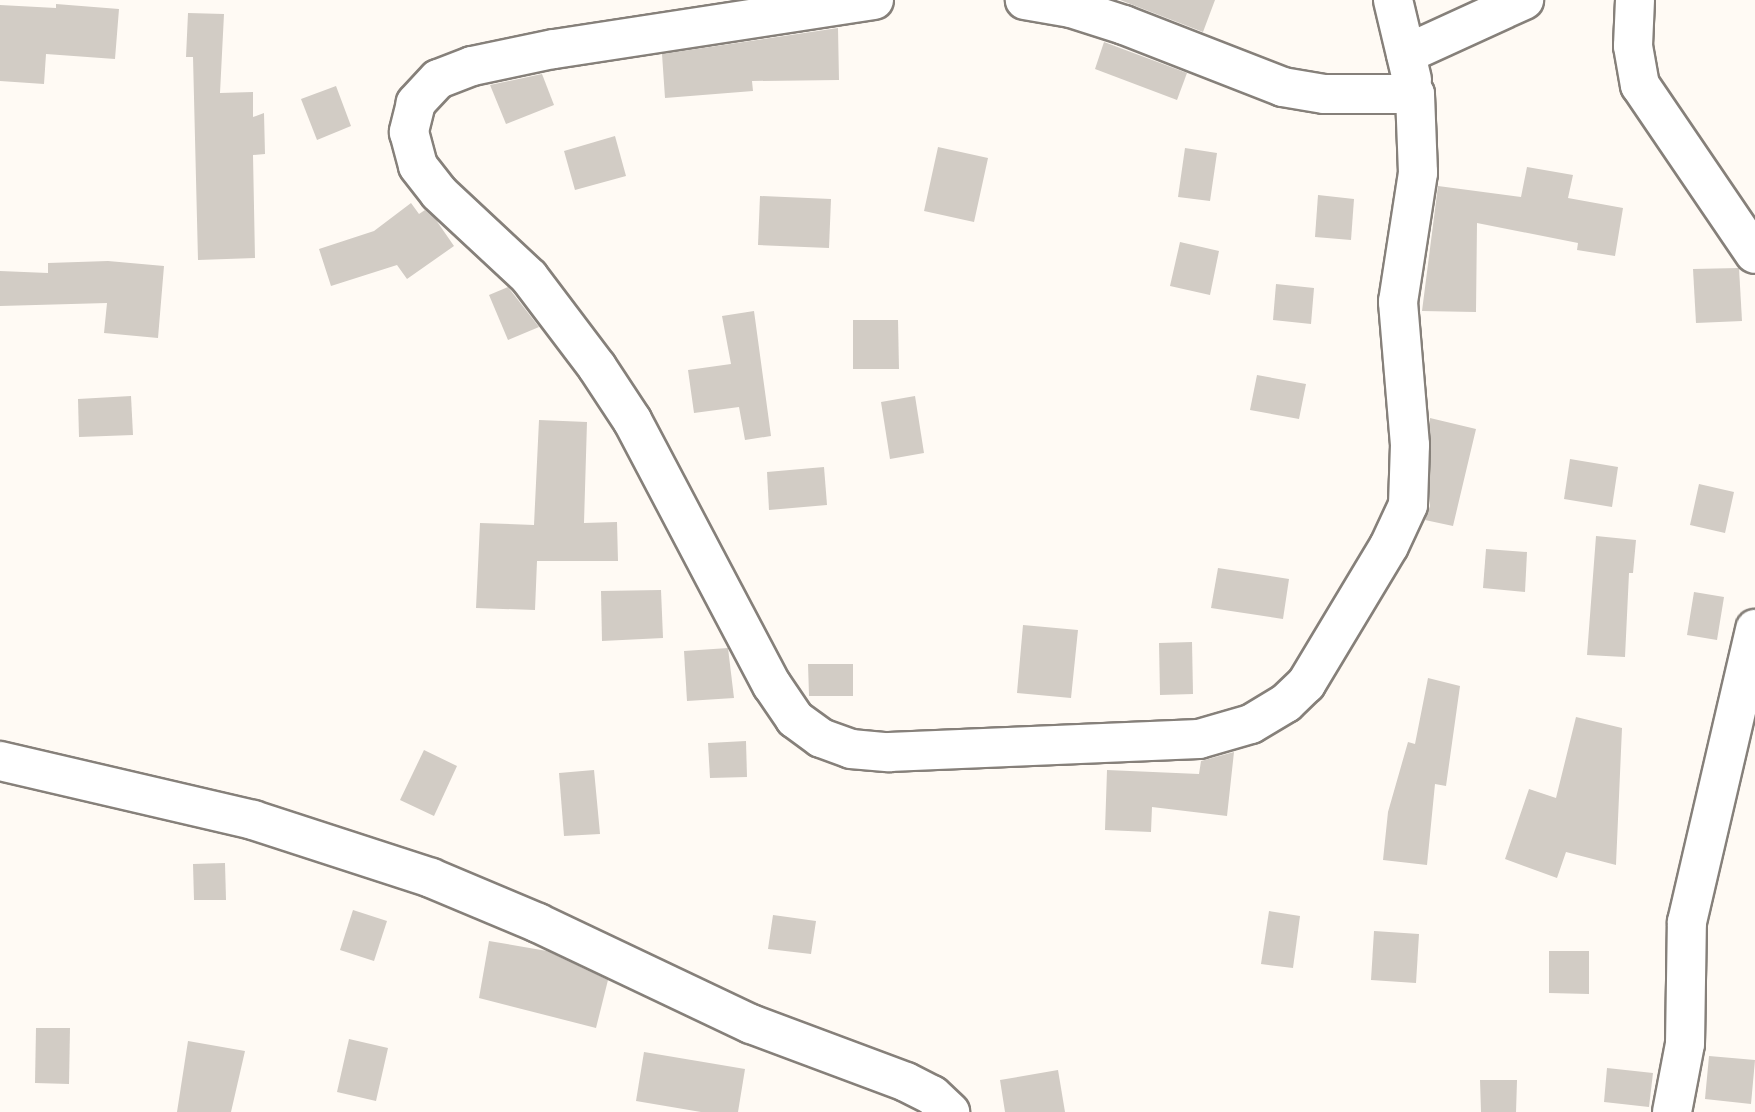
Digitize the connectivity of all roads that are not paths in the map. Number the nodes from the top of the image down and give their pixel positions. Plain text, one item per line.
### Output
1 (874, 0) edge
2 (1025, 0) edge
3 (1393, 0) edge
4 (1524, 0) edge
5 (1635, 0) edge
6 (669, 16) edge
7 (1406, 54) junction
8 (1415, 94) junction
9 (1755, 254) edge
10 (1755, 629) edge
11 (0, 761) edge
12 (950, 1112) edge
13 (1672, 1112) edge

1 - 6 street
2 - 8 street
3 - 7 street
4 - 7 street
5 - 9 street
6 - 8 street
7 - 8 street
10 - 13 street
11 - 12 street

